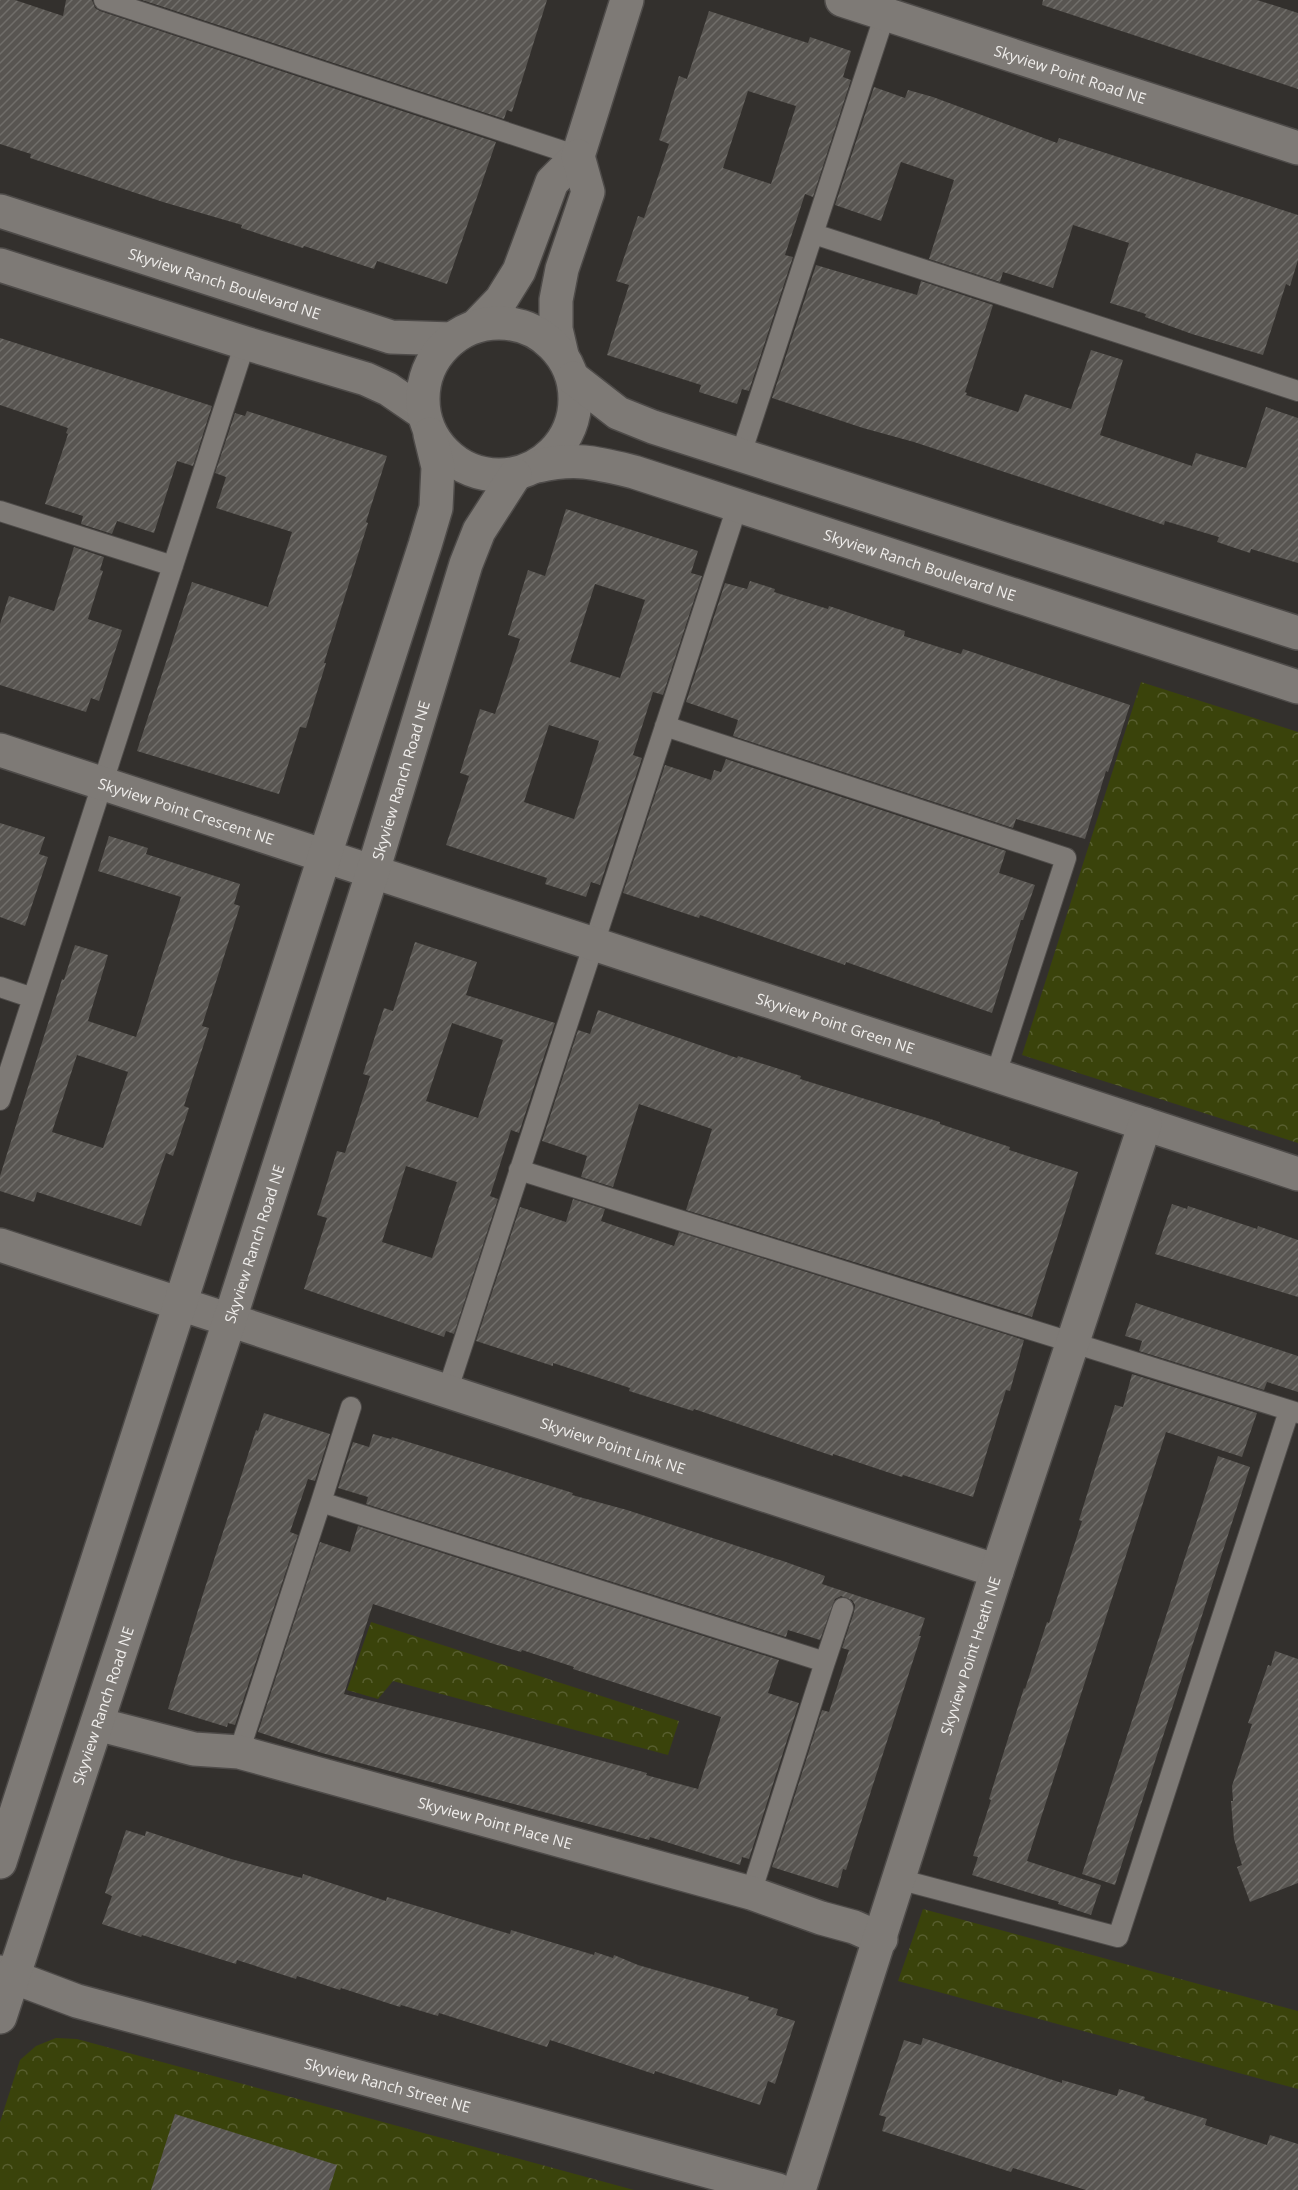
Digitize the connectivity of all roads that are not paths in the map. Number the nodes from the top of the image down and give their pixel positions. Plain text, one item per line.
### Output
1 (104, 0) edge
2 (627, 0) edge
3 (842, 0) edge
4 (885, 14) junction
5 (1298, 148) edge
6 (578, 156) junction
7 (0, 211) edge
8 (814, 234) junction
9 (0, 265) edge
10 (464, 332) junction
11 (245, 344) junction
12 (568, 367) junction
13 (1298, 390) edge
14 (427, 423) junction
15 (741, 454) junction
16 (526, 470) junction
17 (737, 507) junction
18 (0, 511) edge
19 (173, 566) junction
20 (1298, 633) edge
21 (1298, 687) edge
22 (665, 726) junction
23 (0, 750) edge
24 (102, 784) junction
25 (324, 855) junction
26 (373, 871) junction
27 (594, 944) junction
28 (0, 987) edge
29 (33, 998) junction
30 (996, 1074) junction
31 (0, 1100) edge
32 (1145, 1124) junction
33 (519, 1170) junction
34 (1298, 1174) edge
35 (0, 1245) edge
36 (181, 1304) junction
37 (230, 1319) junction
38 (1073, 1342) junction
39 (447, 1392) junction
40 (351, 1407) dead end
41 (1293, 1412) edge
42 (321, 1502) junction
43 (997, 1570) junction
44 (843, 1608) dead end
45 (825, 1662) junction
46 (97, 1724) junction
47 (239, 1752) junction
48 (0, 1862) edge
49 (898, 1879) junction
50 (751, 1893) junction
51 (881, 1939) junction
52 (7, 1974) edge
53 (0, 2017) edge
54 (778, 2190) edge
55 (799, 2190) edge

1 - 6 lane
2 - 6 street
3 - 4 street, Skyview Point Road NE
4 - 5 street, Skyview Point Road NE
4 - 8 lane
6 - 10 street
6 - 12 street
7 - 10 street, Skyview Ranch Boulevard NE
8 - 13 lane
8 - 15 lane
9 - 11 street
10 - 12 street
10 - 14 street
11 - 14 street
11 - 19 lane
12 - 15 street
12 - 16 street
14 - 16 street
14 - 25 street
15 - 20 street
16 - 17 street, Skyview Ranch Boulevard NE
16 - 26 street, Skyview Ranch Road NE
17 - 21 street, Skyview Ranch Boulevard NE
17 - 22 lane
18 - 19 lane
19 - 24 lane
22 - 27 lane
22 - 30 lane
23 - 24 street, Skyview Point Crescent NE
24 - 25 street, Skyview Point Crescent NE
24 - 29 lane
25 - 26 street, Skyview Point Crescent NE
25 - 36 street
26 - 27 street, Skyview Point Green NE
26 - 37 street, Skyview Ranch Road NE
27 - 30 street, Skyview Point Green NE
27 - 33 lane
28 - 29 lane
29 - 31 lane
30 - 32 street, Skyview Point Green NE
32 - 34 street, Skyview Point Green NE
32 - 38 street, Skyview Point Heath NE
33 - 38 lane
33 - 39 lane
35 - 36 street
36 - 37 street
36 - 48 street
37 - 39 street, Skyview Point Link NE
37 - 46 street, Skyview Ranch Road NE
38 - 41 lane
38 - 43 street, Skyview Point Heath NE
39 - 43 street, Skyview Point Link NE
40 - 42 lane
41 - 49 lane
42 - 45 lane
42 - 47 lane
43 - 49 street, Skyview Point Heath NE
44 - 45 lane
45 - 50 lane
46 - 47 street, Skyview Point Place NE
46 - 52 street, Skyview Ranch Road NE
47 - 50 street, Skyview Point Place NE
49 - 51 street, Skyview Point Heath NE
50 - 51 street, Skyview Point Place NE
51 - 55 street, Skyview Point Heath NE
52 - 53 street, Skyview Ranch Road NE
52 - 54 street, Skyview Ranch Street NE

